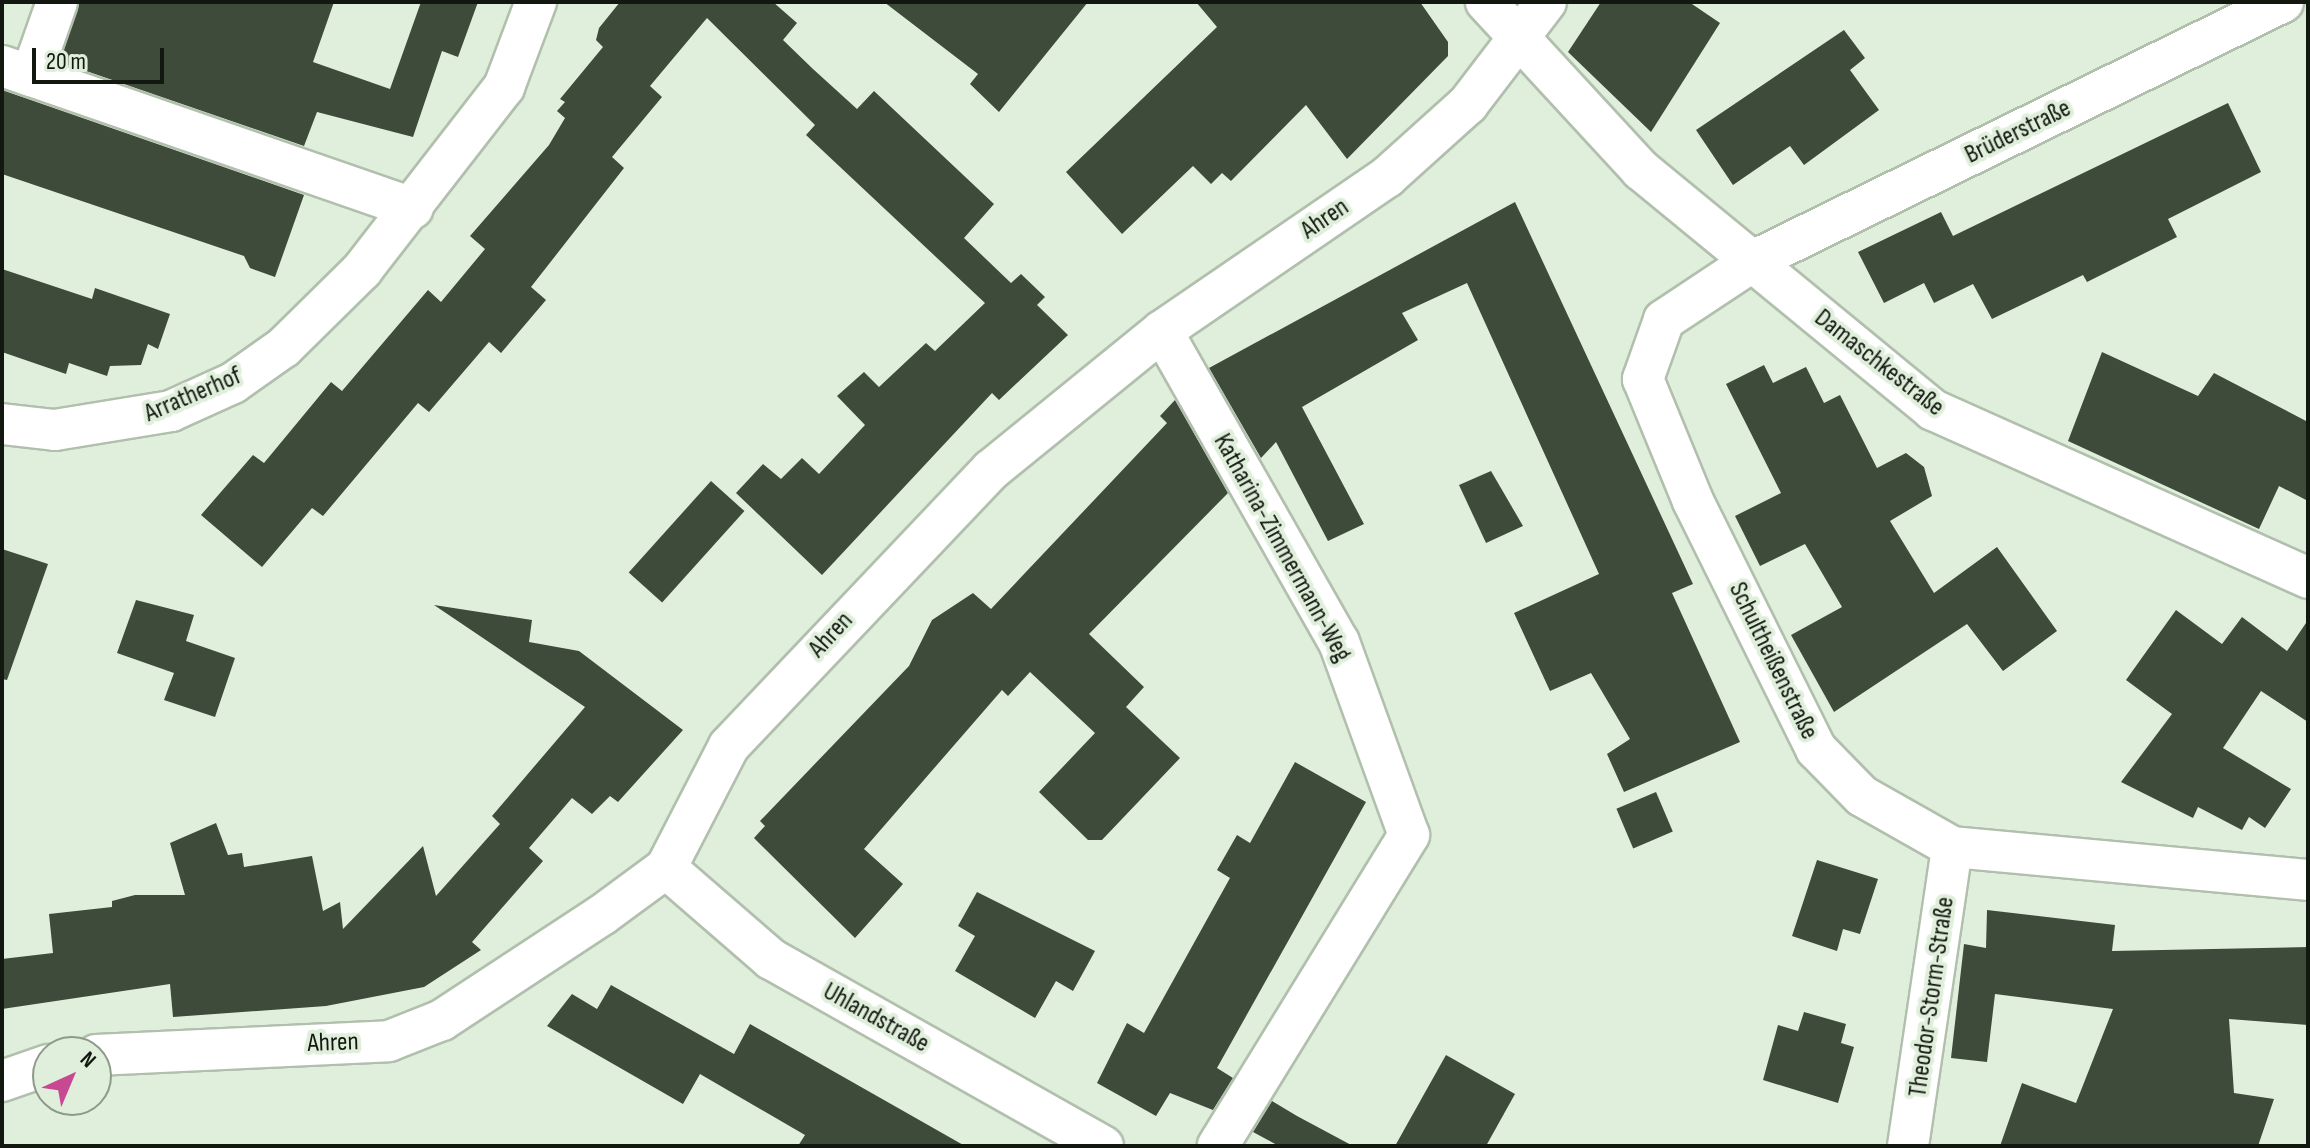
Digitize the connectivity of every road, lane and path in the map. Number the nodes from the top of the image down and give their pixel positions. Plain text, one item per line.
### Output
1 (57, 2) edge
2 (536, 2) edge
3 (1486, 2) edge
4 (1546, 2) edge
5 (2283, 2) edge
6 (1517, 44) junction
7 (16, 71) edge
8 (413, 208) junction
9 (1753, 261) junction
10 (1162, 331) junction
11 (2, 424) edge
12 (2308, 578) edge
13 (1952, 847) junction
14 (666, 868) junction
15 (2308, 880) edge
16 (112, 1054) edge
17 (32, 1071) edge
18 (2, 1081) edge
19 (1103, 1146) edge
20 (1218, 1146) edge
21 (1908, 1146) edge

1 - 7 street
2 - 8 street, Arratherhof
3 - 6 street, Damaschkestraße
4 - 6 street, Ahren
5 - 9 street, Brüderstraße
6 - 9 street, Damaschkestraße
6 - 10 street, Ahren
7 - 8 street
8 - 11 street, Arratherhof
9 - 12 street, Damaschkestraße
9 - 13 street, Schultheißenstraße
10 - 14 street, Ahren
10 - 20 street, Katharina-Zimmermann-Weg
13 - 15 street, Schultheißenstraße
13 - 21 street, Theodor-Storm-Straße
14 - 16 street, Ahren
14 - 19 street, Uhlandstraße
17 - 18 street

